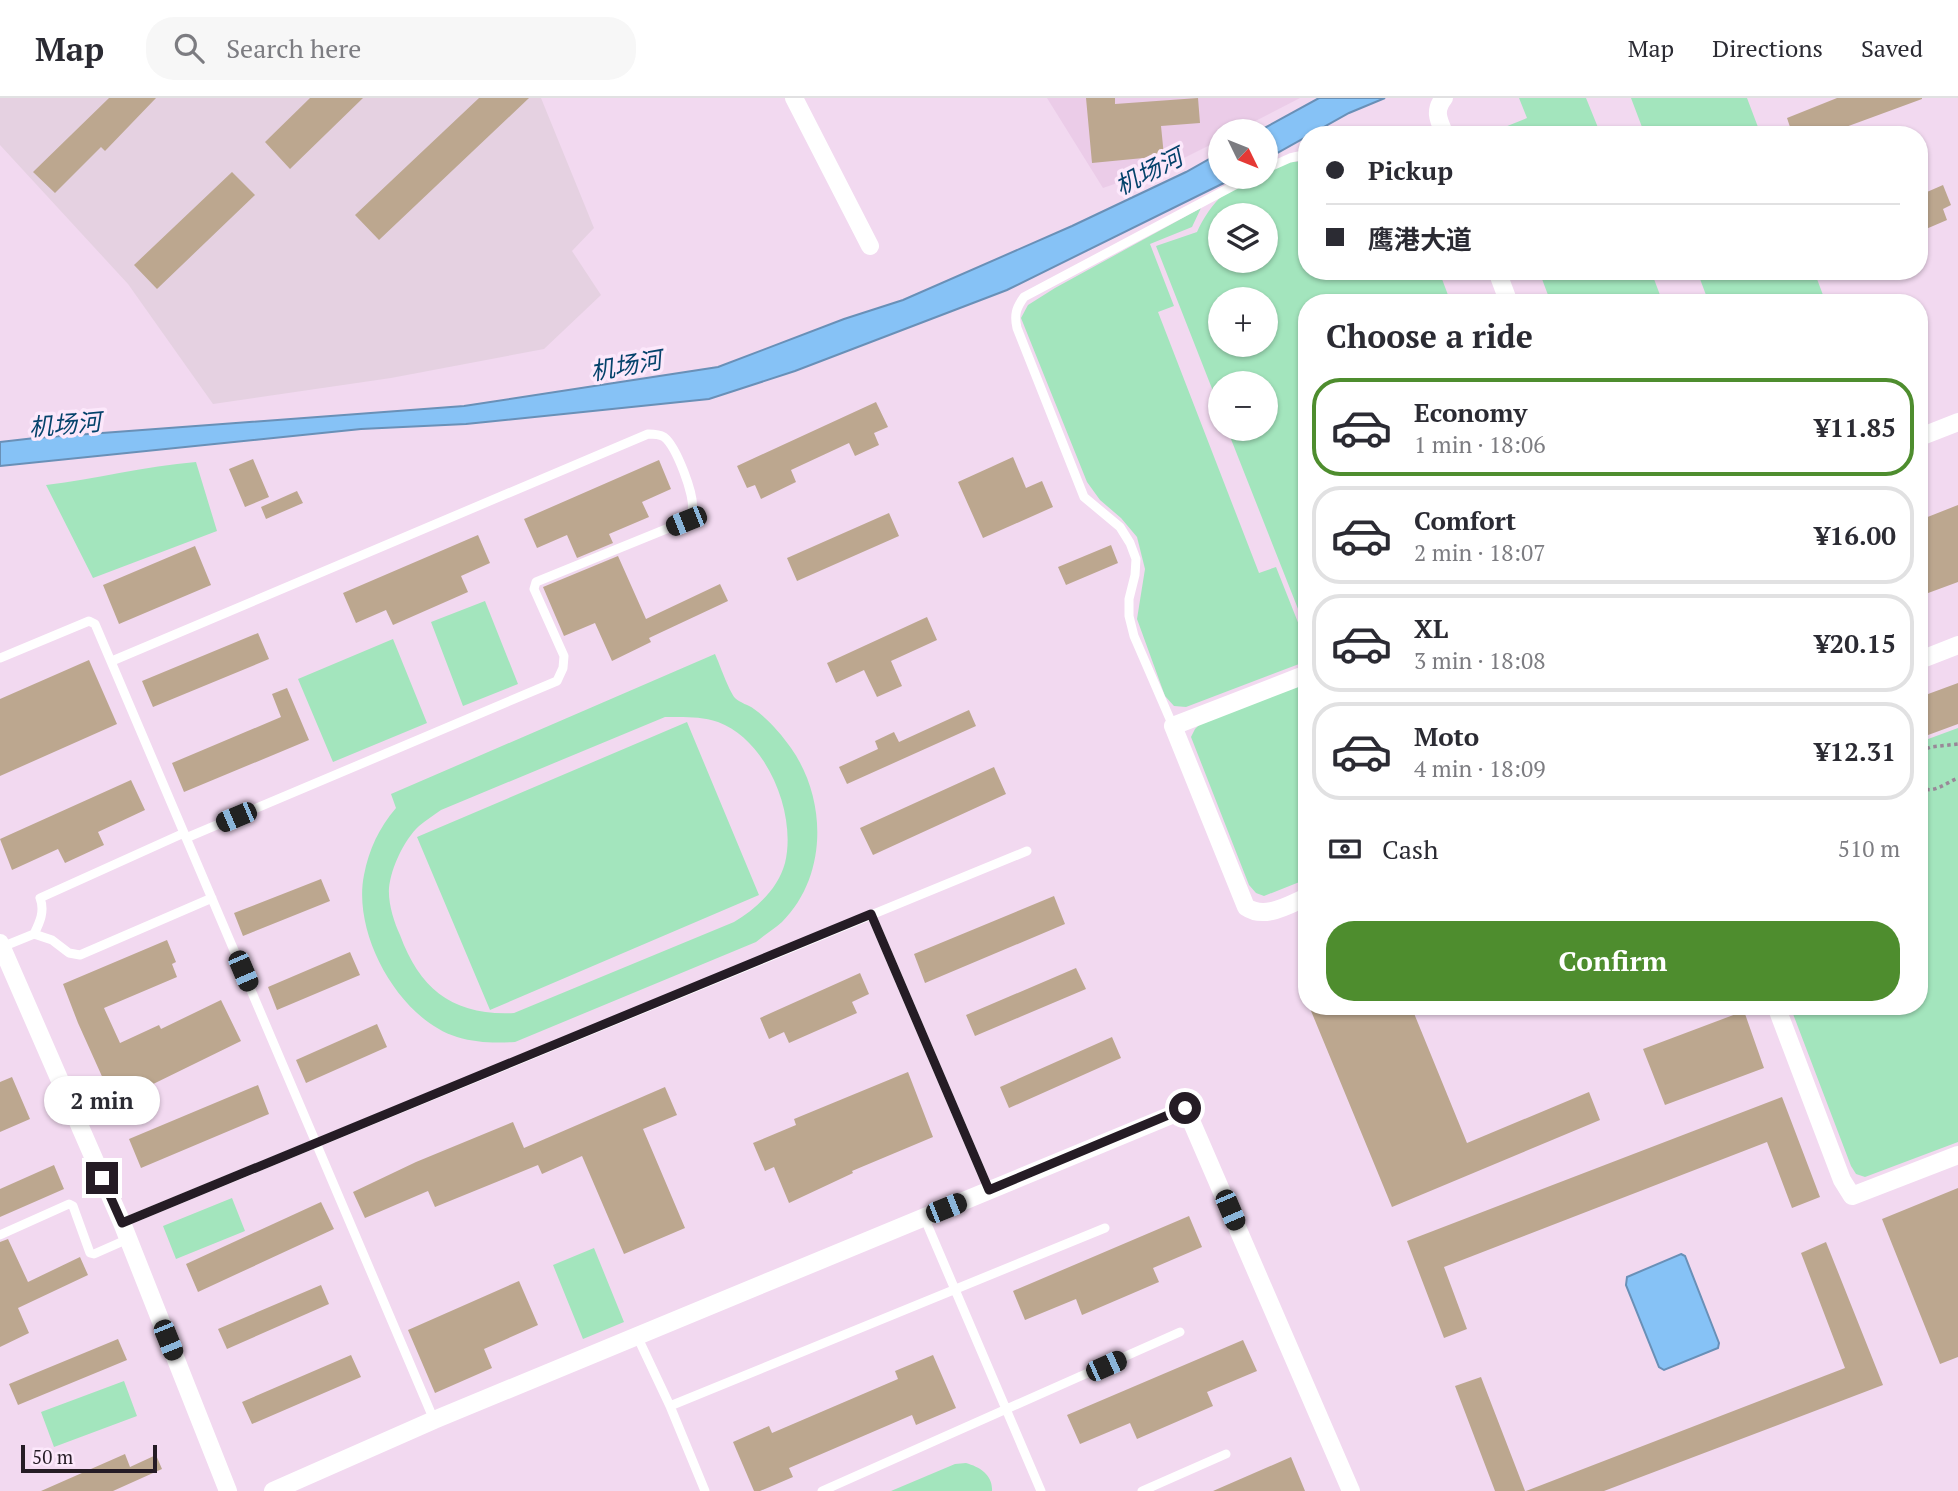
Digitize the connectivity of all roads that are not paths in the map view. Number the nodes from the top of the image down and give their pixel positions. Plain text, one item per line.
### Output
1 (794, 98) edge
2 (1444, 98) edge
3 (1441, 126) edge
4 (1298, 156) edge
5 (1278, 163) edge
6 (1227, 189) edge
7 (870, 246) dead end
8 (1958, 422) edge
9 (1928, 434) edge
10 (1958, 645) edge
11 (1928, 657) edge
12 (0, 658) edge
13 (112, 661) junction
14 (1298, 677) edge
15 (1173, 726) junction
16 (186, 835) junction
17 (1027, 851) dead end
18 (212, 898) junction
19 (1298, 901) edge
20 (871, 914) junction
21 (34, 934) junction
22 (1, 945) edge
23 (1779, 1015) edge
24 (317, 1143) junction
25 (1958, 1155) edge
26 (989, 1190) junction
27 (924, 1217) junction
28 (1105, 1228) dead end
29 (125, 1231) junction
30 (0, 1235) edge
31 (955, 1289) junction
32 (1180, 1332) dead end
33 (637, 1336) junction
34 (670, 1406) junction
35 (1007, 1410) junction
36 (434, 1420) junction
37 (1226, 1454) dead end
38 (228, 1491) edge
39 (273, 1491) edge
40 (705, 1491) edge
41 (822, 1491) edge
42 (1041, 1491) edge
43 (1142, 1491) edge
44 (1350, 1491) edge

1 - 7 street
2 - 3 street
4 - 5 lane
6 - 15 lane
8 - 9 street
10 - 11 street
12 - 13 lane
13 - 16 lane
13 - 16 lane
14 - 15 street
15 - 19 street
16 - 18 lane
16 - 21 lane
17 - 20 lane
18 - 21 lane
18 - 24 lane
20 - 24 lane
20 - 26 lane
21 - 22 lane
22 - 29 street
23 - 25 street
24 - 29 lane
24 - 36 lane
26 - 27 street
26 - 44 street
27 - 31 lane
27 - 33 street
28 - 31 lane
29 - 30 lane
29 - 38 street
31 - 34 lane
31 - 35 lane
32 - 35 lane
33 - 34 lane
33 - 36 street
34 - 40 lane
35 - 41 lane
35 - 42 lane
36 - 39 street
37 - 43 lane

